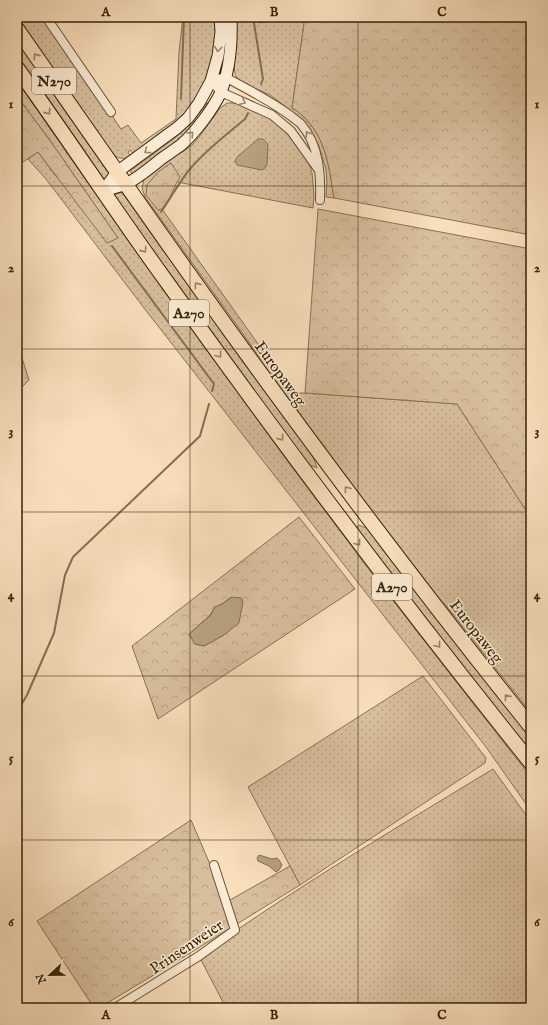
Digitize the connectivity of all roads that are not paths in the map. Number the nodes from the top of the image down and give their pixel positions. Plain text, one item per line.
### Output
1 (46, 17) edge
2 (220, 17) edge
3 (231, 17) edge
4 (17, 29) edge
5 (17, 68) edge
6 (225, 77) junction
7 (211, 81) junction
8 (221, 92) junction
9 (111, 112) dead end
10 (318, 168) junction
11 (117, 172) junction
12 (125, 184) junction
13 (103, 191) junction
14 (320, 200) dead end
15 (531, 727) edge
16 (531, 763) edge
17 (214, 865) dead end
18 (115, 1008) edge

1 - 9 street
2 -> 7 street
3 - 6 street
11 -> 4 highway, Europaweg / N270
5 -> 13 highway, N270
6 - 7 street
6 - 8 street
10 -> 6 street
7 - 8 street
7 -> 11 street
8 -> 10 street
12 -> 8 street
10 - 14 street
11 - 12 highway, Europaweg / N270
11 - 13 street
12 - 13 street
15 -> 12 highway, Europaweg / A270
13 -> 16 highway, A270
17 - 18 street, Prinsenweier

